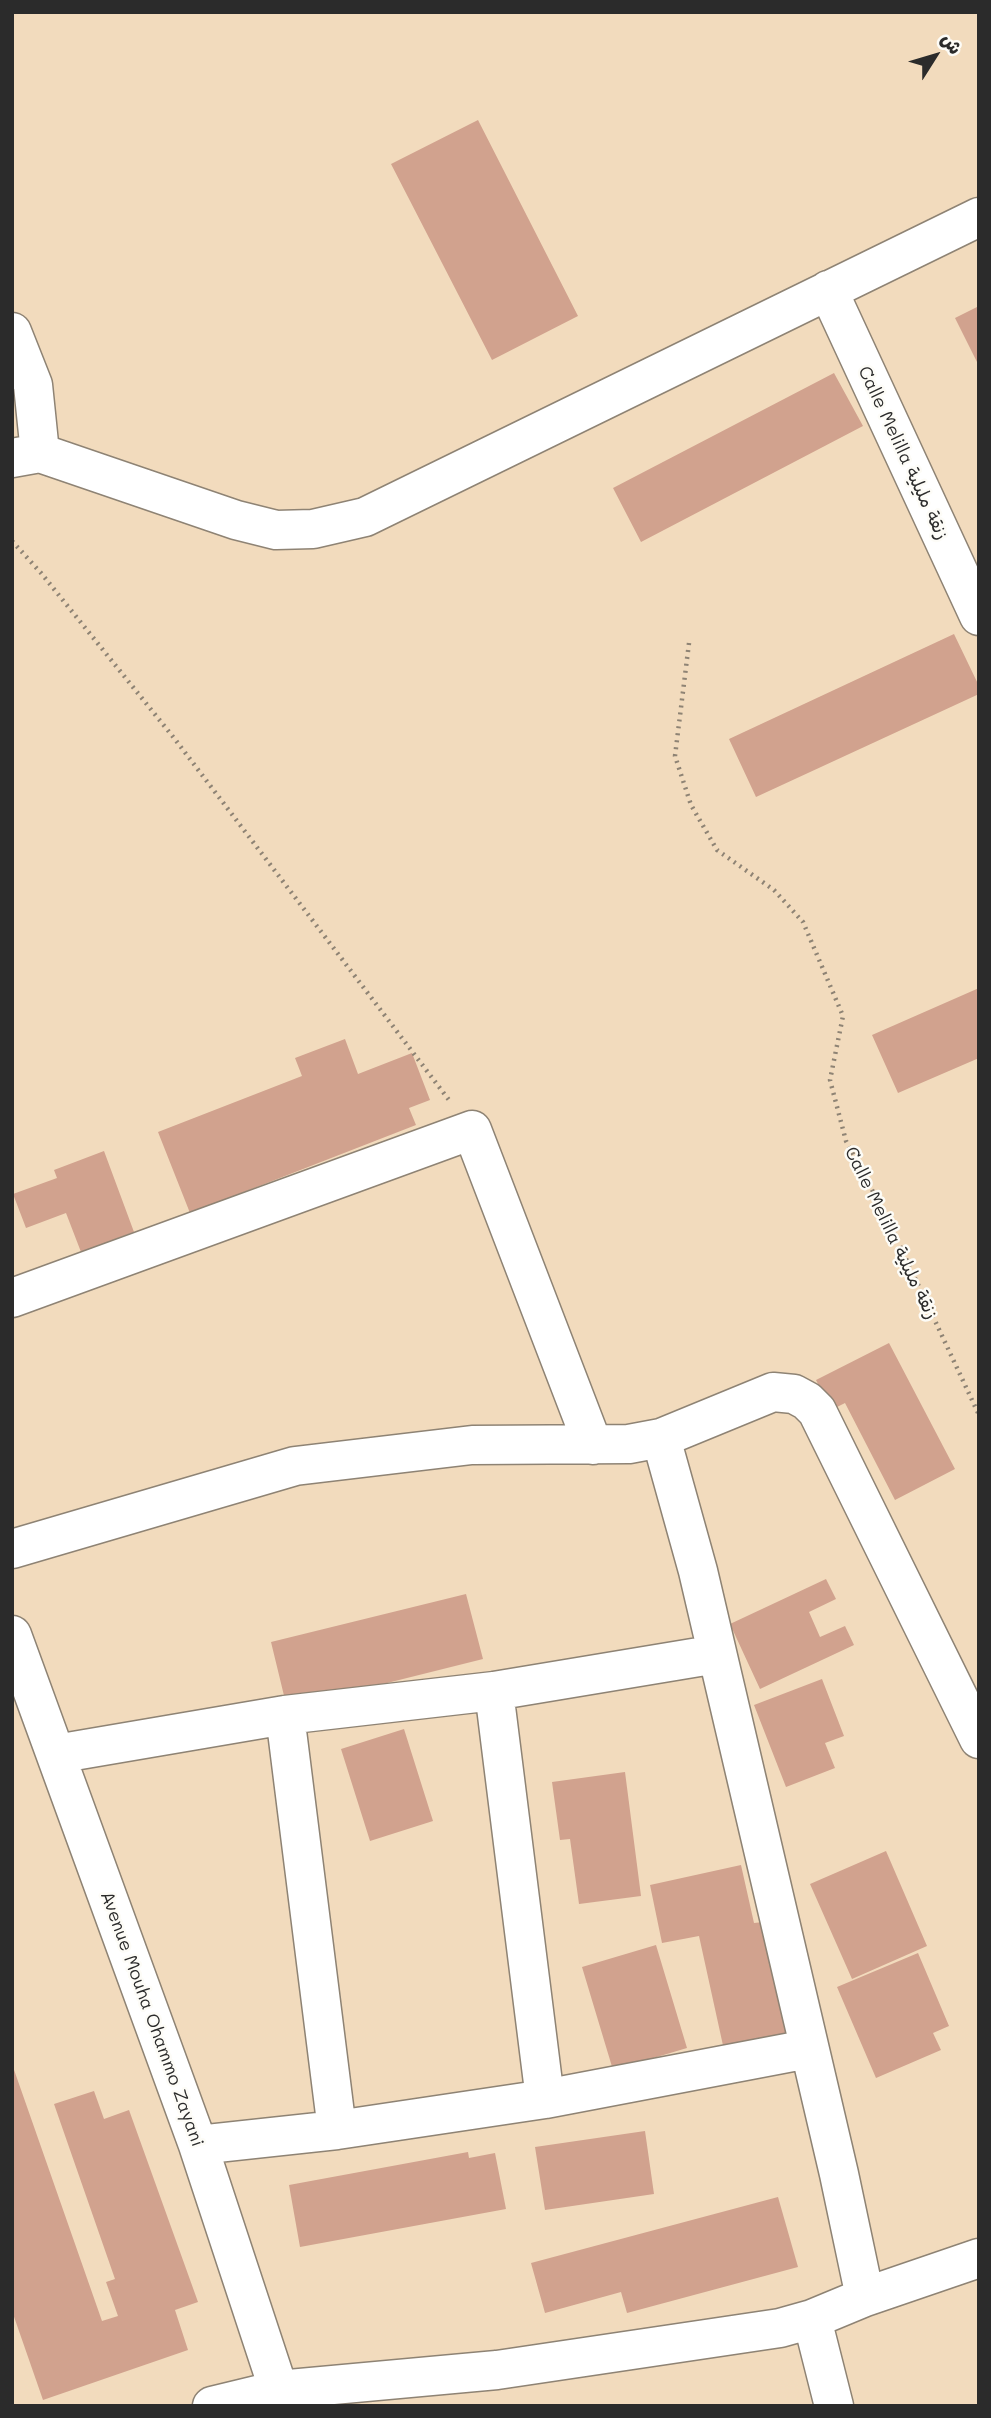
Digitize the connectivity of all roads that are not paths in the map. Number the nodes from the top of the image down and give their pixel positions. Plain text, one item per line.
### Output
1 (979, 217) edge
2 (828, 290) junction
3 (12, 332) edge
4 (26, 456) edge
5 (979, 616) edge
6 (12, 1298) edge
7 (661, 1438) junction
8 (593, 1445) junction
9 (12, 1549) edge
10 (12, 1635) edge
11 (717, 1654) junction
12 (495, 1691) junction
13 (23, 1699) edge
14 (285, 1715) junction
15 (979, 1739) edge
16 (56, 1754) junction
17 (808, 2049) junction
18 (545, 2099) junction
19 (337, 2130) junction
20 (198, 2146) junction
21 (979, 2258) edge
22 (865, 2297) junction
23 (812, 2319) junction
24 (281, 2398) edge
25 (212, 2406) edge
26 (834, 2406) edge

1 - 2 street
2 - 4 street
2 - 5 street, Calle Melilla زنقة مليلية
3 - 4 street
6 - 8 street
7 - 8 street
7 - 11 street
7 - 15 street
8 - 9 street
10 - 13 street, Avenue Mouha Ohammo Zayani
11 - 12 street
11 - 17 street
12 - 14 street
12 - 18 street
13 - 16 street, Avenue Mouha Ohammo Zayani
14 - 16 street
14 - 19 street
16 - 20 street, Avenue Mouha Ohammo Zayani
17 - 18 street
17 - 22 street
18 - 19 street
19 - 20 street
20 - 24 street, Avenue Mouha Ohammo Zayani
21 - 22 street
22 - 23 street
23 - 24 street
23 - 26 street
24 - 25 street

